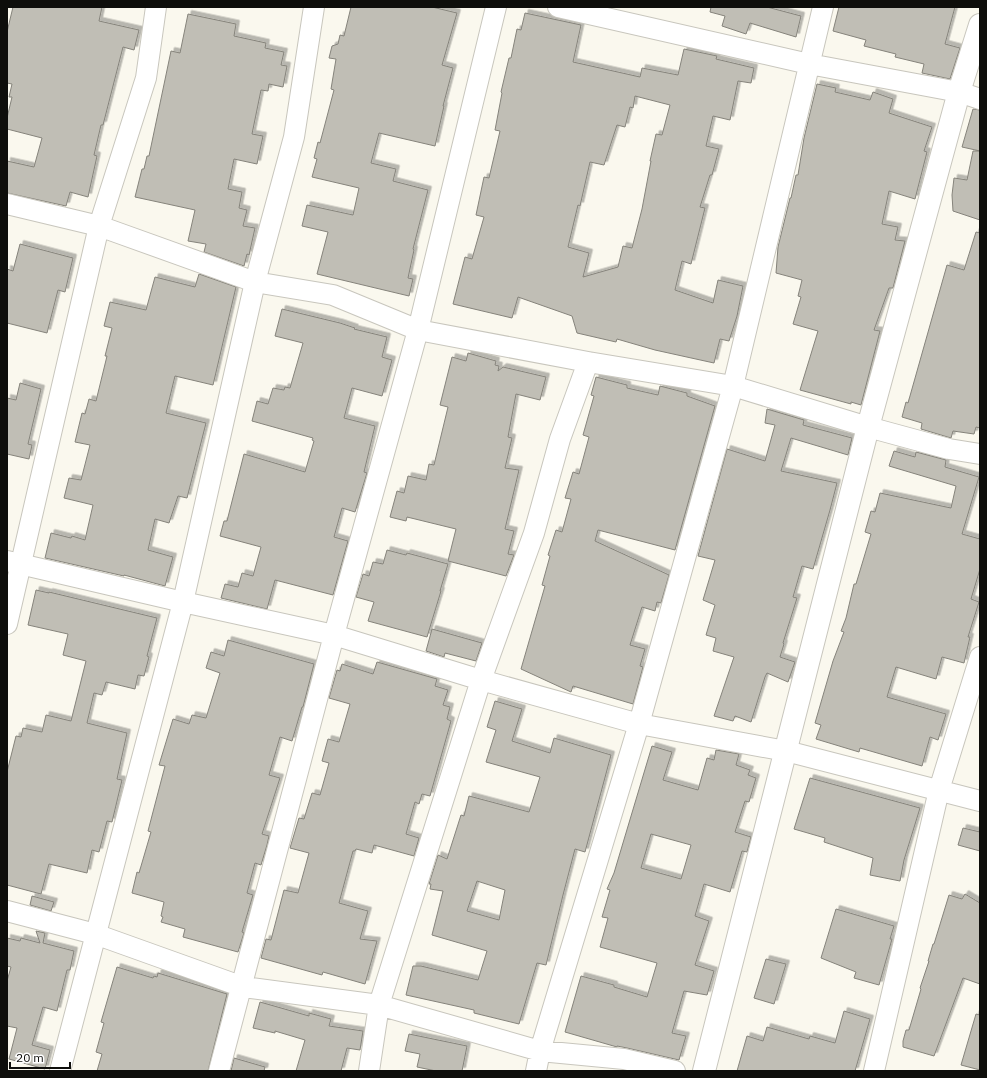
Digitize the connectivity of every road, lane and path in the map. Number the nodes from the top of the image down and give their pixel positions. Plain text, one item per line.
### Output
1 (156, 7) edge
2 (314, 7) edge
3 (496, 7) edge
4 (558, 7) edge
5 (823, 7) edge
6 (980, 26) edge
7 (809, 64) junction
8 (959, 92) junction
9 (980, 99) edge
10 (7, 204) edge
11 (99, 226) junction
12 (255, 282) junction
13 (418, 330) junction
14 (588, 362) junction
15 (733, 386) junction
16 (868, 427) junction
17 (980, 454) edge
18 (14, 563) edge
19 (183, 602) junction
20 (7, 624) edge
21 (334, 635) junction
22 (980, 657) edge
23 (481, 680) junction
24 (639, 724) junction
25 (786, 751) junction
26 (939, 790) junction
27 (980, 801) edge
28 (7, 911) edge
29 (95, 934) junction
30 (243, 987) junction
31 (379, 1005) junction
32 (540, 1051) junction
33 (60, 1071) edge
34 (220, 1071) edge
35 (369, 1071) edge
36 (536, 1071) edge
37 (675, 1071) edge
38 (704, 1071) edge
39 (874, 1071) edge

1 - 11 street
2 - 12 street
3 - 13 street
4 - 7 street
5 - 7 street
6 - 8 street
7 - 8 street
7 - 15 street
8 - 9 street
8 - 16 street
10 - 11 street
11 - 12 street
11 - 18 street
12 - 13 street
12 - 19 street
13 - 14 street
13 - 21 street
14 - 15 street
14 - 23 street
15 - 16 street
15 - 24 street
16 - 17 street
16 - 25 street
18 - 19 street
18 - 20 street
19 - 21 street
19 - 29 street
21 - 23 street
21 - 30 street
22 - 26 street
23 - 24 street
23 - 31 street
24 - 25 street
24 - 32 street
25 - 26 street
25 - 38 street
26 - 27 street
26 - 39 street
28 - 29 street
29 - 30 street
29 - 33 street
30 - 31 street
30 - 34 street
31 - 32 street
31 - 35 street
32 - 36 street
32 - 37 street

